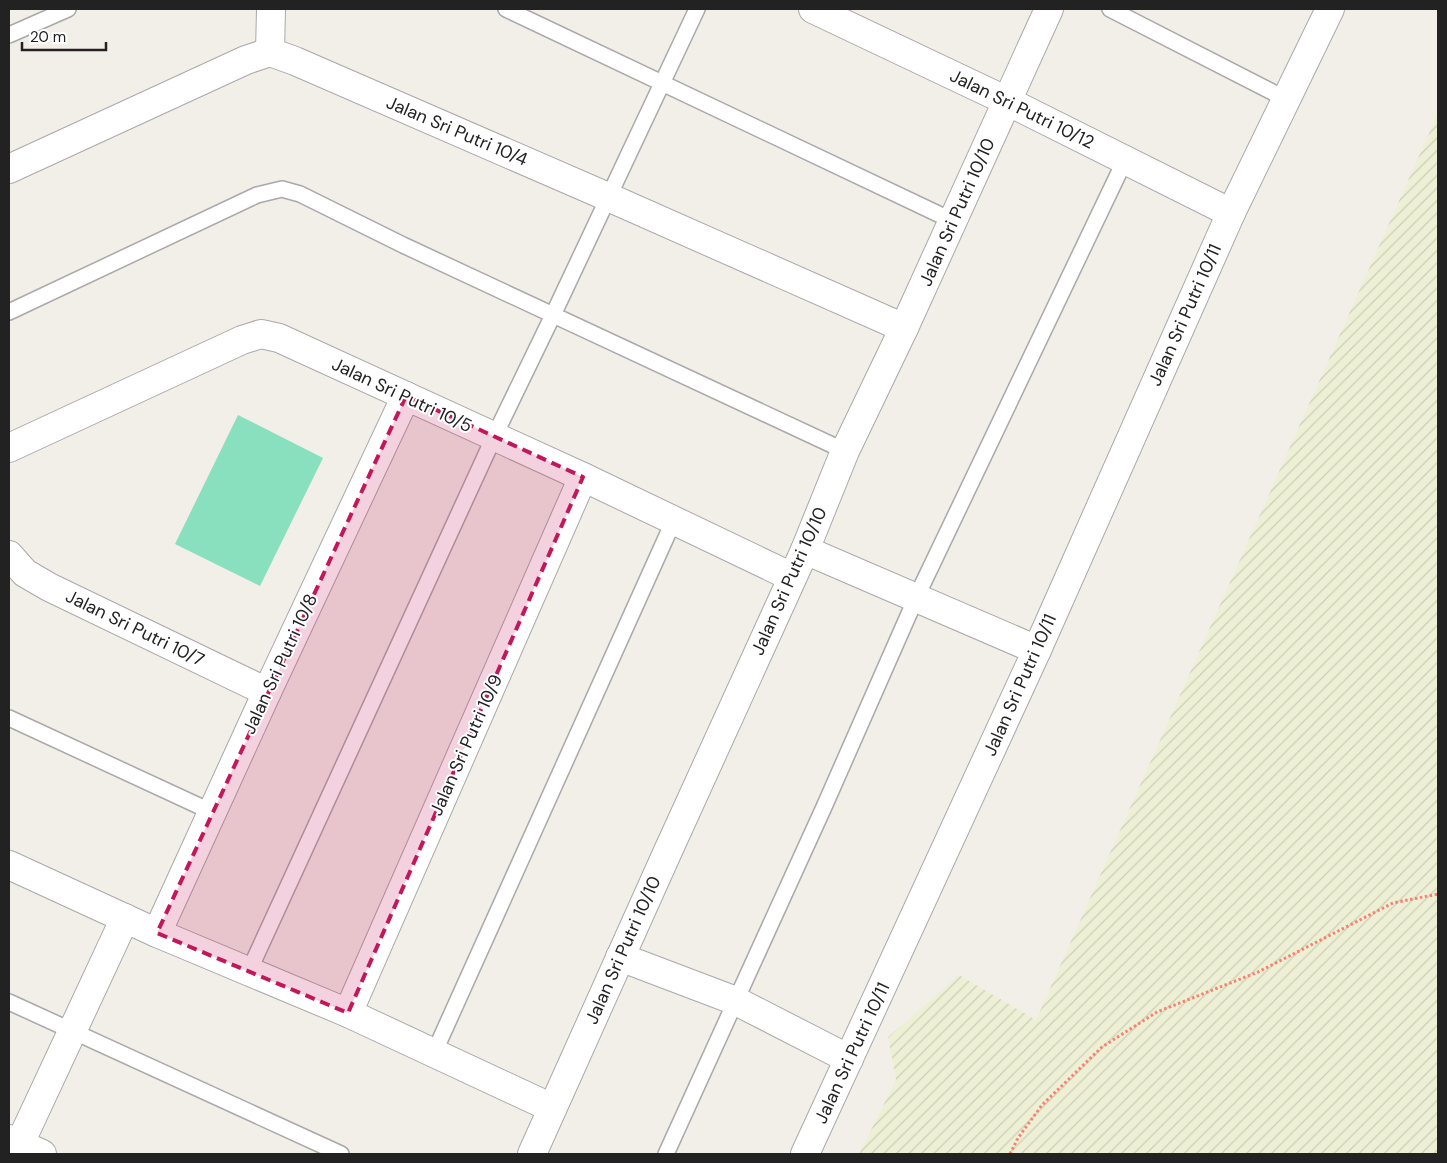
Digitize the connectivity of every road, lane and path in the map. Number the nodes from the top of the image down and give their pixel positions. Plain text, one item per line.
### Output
1 (68, 9) edge
2 (271, 9) edge
3 (506, 9) edge
4 (697, 9) edge
5 (813, 9) edge
6 (1049, 9) edge
7 (1110, 9) edge
8 (1330, 9) edge
9 (9, 35) edge
10 (270, 52) junction
11 (662, 82) junction
12 (1286, 99) junction
13 (1007, 101) junction
14 (1124, 160) junction
15 (9, 169) edge
16 (608, 197) junction
17 (1231, 213) junction
18 (953, 221) junction
19 (9, 312) edge
20 (554, 315) junction
21 (904, 328) junction
22 (406, 396) junction
23 (494, 437) junction
24 (9, 448) edge
25 (845, 451) junction
26 (583, 477) junction
27 (674, 520) junction
28 (805, 550) junction
29 (9, 555) edge
30 (792, 577) junction
31 (916, 598) junction
32 (1037, 650) junction
33 (267, 692) junction
34 (9, 718) edge
35 (212, 812) junction
36 (9, 865) edge
37 (1438, 894) edge
38 (125, 918) junction
39 (157, 933) junction
40 (620, 957) junction
41 (249, 971) junction
42 (736, 1001) junction
43 (9, 1002) edge
44 (348, 1013) junction
45 (72, 1032) junction
46 (434, 1053) junction
47 (849, 1059) junction
48 (552, 1108) junction
49 (21, 1148) edge
50 (341, 1154) edge
51 (532, 1154) edge
52 (666, 1154) edge
53 (805, 1154) edge
54 (1010, 1154) edge

1 - 9 lane
2 - 10 street
3 - 11 lane
4 - 11 lane
5 - 13 street, Jalan Sri Putri 10/12
6 - 13 street, Jalan Sri Putri 10/10
7 - 12 lane
8 - 12 street, Jalan Sri Putri 10/11
10 - 15 street
10 - 16 street, Jalan Sri Putri 10/4
11 - 16 lane
11 - 18 lane
12 - 17 street, Jalan Sri Putri 10/11
13 - 14 street, Jalan Sri Putri 10/12
13 - 18 street, Jalan Sri Putri 10/10
14 - 17 street, Jalan Sri Putri 10/12
14 - 31 lane
16 - 20 lane
16 - 21 street, Jalan Sri Putri 10/4
17 - 32 street, Jalan Sri Putri 10/11
18 - 21 street, Jalan Sri Putri 10/10
19 - 20 lane
20 - 23 lane
20 - 25 lane
21 - 25 street, Jalan Sri Putri 10/10
22 - 23 street, Jalan Sri Putri 10/5
22 - 24 street, Jalan Sri Putri 10/5
22 - 33 street, Jalan Sri Putri 10/8
23 - 26 street, Jalan Sri Putri 10/5
23 - 41 lane
25 - 28 street, Jalan Sri Putri 10/10
26 - 27 street, Jalan Sri Putri 10/5
26 - 44 street, Jalan Sri Putri 10/9
27 - 30 street, Jalan Sri Putri 10/5
27 - 46 lane
28 - 30 street, Jalan Sri Putri 10/10
28 - 31 street
29 - 33 street, Jalan Sri Putri 10/7
30 - 40 street, Jalan Sri Putri 10/10
31 - 32 street
31 - 42 lane
32 - 47 street, Jalan Sri Putri 10/11
33 - 35 street, Jalan Sri Putri 10/8
34 - 35 lane
35 - 39 street, Jalan Sri Putri 10/8
36 - 38 street
37 - 54 path
38 - 39 street
38 - 45 street
39 - 41 street
40 - 42 street
40 - 48 street, Jalan Sri Putri 10/10
41 - 44 street
42 - 47 street
42 - 52 lane
43 - 45 lane
44 - 46 street
45 - 49 street
45 - 50 lane
46 - 48 street
47 - 53 street, Jalan Sri Putri 10/11
48 - 51 street, Jalan Sri Putri 10/10

